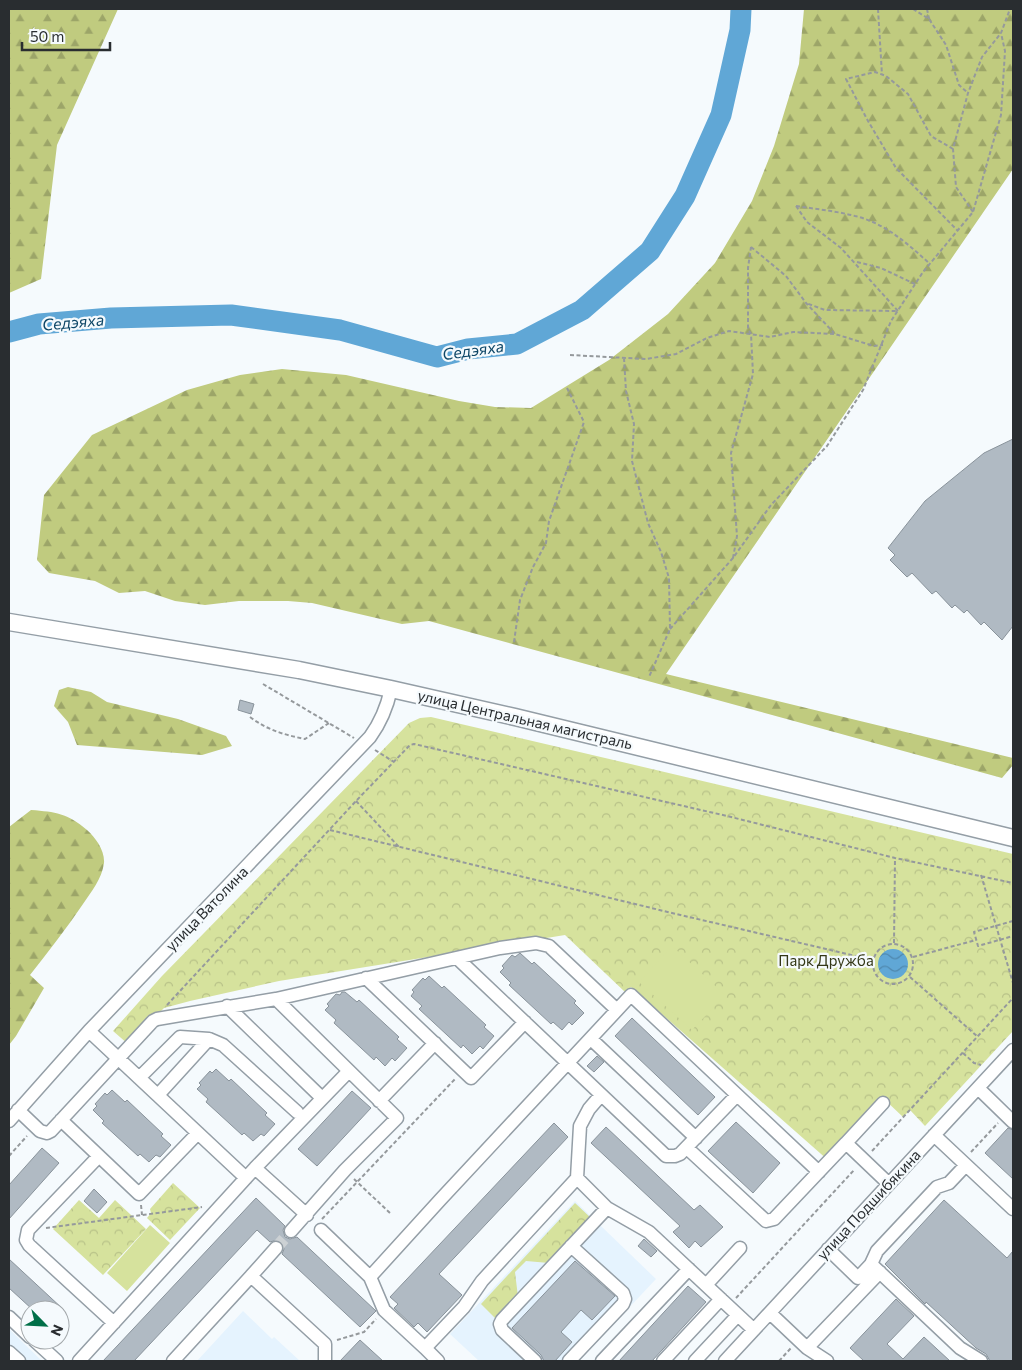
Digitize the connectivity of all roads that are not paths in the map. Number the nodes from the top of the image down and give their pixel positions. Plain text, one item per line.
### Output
1 (9, 622) edge
2 (391, 689) junction
3 (1013, 838) edge
4 (457, 958) junction
5 (366, 978) junction
6 (276, 999) junction
7 (227, 1006) junction
8 (617, 1010) junction
9 (525, 1022) junction
10 (90, 1031) junction
11 (209, 1039) junction
12 (591, 1039) junction
13 (435, 1043) junction
14 (1013, 1050) edge
15 (118, 1058) junction
16 (568, 1064) junction
17 (349, 1070) junction
18 (139, 1078) junction
19 (978, 1088) junction
20 (158, 1095) junction
21 (601, 1095) junction
22 (737, 1095) junction
23 (322, 1098) junction
24 (379, 1100) junction
25 (883, 1103) dead end
26 (18, 1110) junction
27 (297, 1112) dead end
28 (1010, 1119) edge
29 (61, 1120) junction
30 (9, 1121) edge
31 (198, 1133) junction
32 (934, 1135) junction
33 (691, 1143) junction
34 (846, 1143) junction
35 (99, 1156) junction
36 (964, 1163) junction
37 (255, 1168) junction
38 (819, 1172) junction
39 (246, 1178) junction
40 (577, 1178) junction
41 (889, 1184) junction
42 (607, 1208) junction
43 (1013, 1209) edge
44 (307, 1215) junction
45 (321, 1224) road end
46 (291, 1232) tunnel mouth
47 (571, 1246) junction
48 (276, 1248) tunnel mouth
49 (740, 1248) dead end
50 (828, 1249) junction
51 (876, 1268) junction
52 (688, 1269) junction
53 (251, 1276) junction
54 (370, 1277) junction
55 (858, 1278) junction
56 (706, 1285) junction
57 (860, 1293) junction
58 (729, 1307) junction
59 (770, 1313) junction
60 (9, 1317) edge
61 (114, 1323) junction
62 (20, 1327) edge
63 (754, 1330) junction
64 (425, 1348) junction
65 (807, 1348) junction
66 (44, 1350) edge
67 (9, 1352) edge
68 (18, 1361) edge
69 (56, 1361) edge
70 (79, 1361) edge
71 (174, 1361) edge
72 (325, 1361) edge
73 (438, 1361) edge
74 (535, 1361) edge
75 (569, 1361) edge
76 (602, 1361) edge
77 (663, 1361) edge
78 (695, 1361) edge
79 (725, 1361) edge
80 (828, 1361) edge
81 (981, 1361) edge

1 - 2 main road, улица Центральная магистраль
2 - 3 main road, улица Центральная магистраль
2 - 10 street, улица Ватолина
4 - 5 street
4 - 8 street
4 - 9 street
5 - 6 street
5 - 13 street
6 - 7 street
6 - 17 street
7 - 15 street
7 - 23 street
8 - 12 street
8 - 22 street
9 - 13 street
9 - 16 street
10 - 15 street
10 - 26 street, улица Ватолина
11 - 18 street
11 - 20 street
11 - 27 street
12 - 16 street
12 - 33 street
13 - 24 street
14 - 19 street, улица Подшибякина
15 - 18 street
15 - 29 street
16 - 21 street
16 - 54 street
17 - 23 street
17 - 24 street
18 - 20 street
19 - 28 street
19 - 32 street, улица Подшибякина
20 - 31 street
21 - 33 street
21 - 40 street
22 - 33 street
22 - 38 street
23 - 37 street
24 - 44 street
25 - 34 street
26 - 29 street
26 - 30 street, улица Ватолина
29 - 35 street
31 - 35 street
31 - 39 street
32 - 36 street
32 - 41 street, улица Подшибякина
33 - 38 street
34 - 38 street
34 - 41 street
35 - 61 street
36 - 43 street
36 - 51 street
37 - 39 street
37 - 44 street
39 - 61 street
40 - 42 street
40 - 64 street
41 - 50 street, улица Подшибякина
42 - 47 street
42 - 52 street
44 - 46 street
45 - 54 street
47 - 74 street
47 - 75 street
48 - 53 street
49 - 56 street
50 - 55 street
50 - 59 street, улица Подшибякина
51 - 55 street
51 - 57 street
51 - 81 street
52 - 56 street
52 - 76 street
53 - 71 street
53 - 72 street
54 - 64 street
55 - 57 street
56 - 58 street
57 - 65 street
58 - 63 street
58 - 77 street
58 - 78 street
59 - 63 street, улица Подшибякина
59 - 65 street
60 - 62 street
61 - 70 street
63 - 79 street, улица Подшибякина
64 - 73 street
65 - 80 street
66 - 69 street
67 - 68 street

